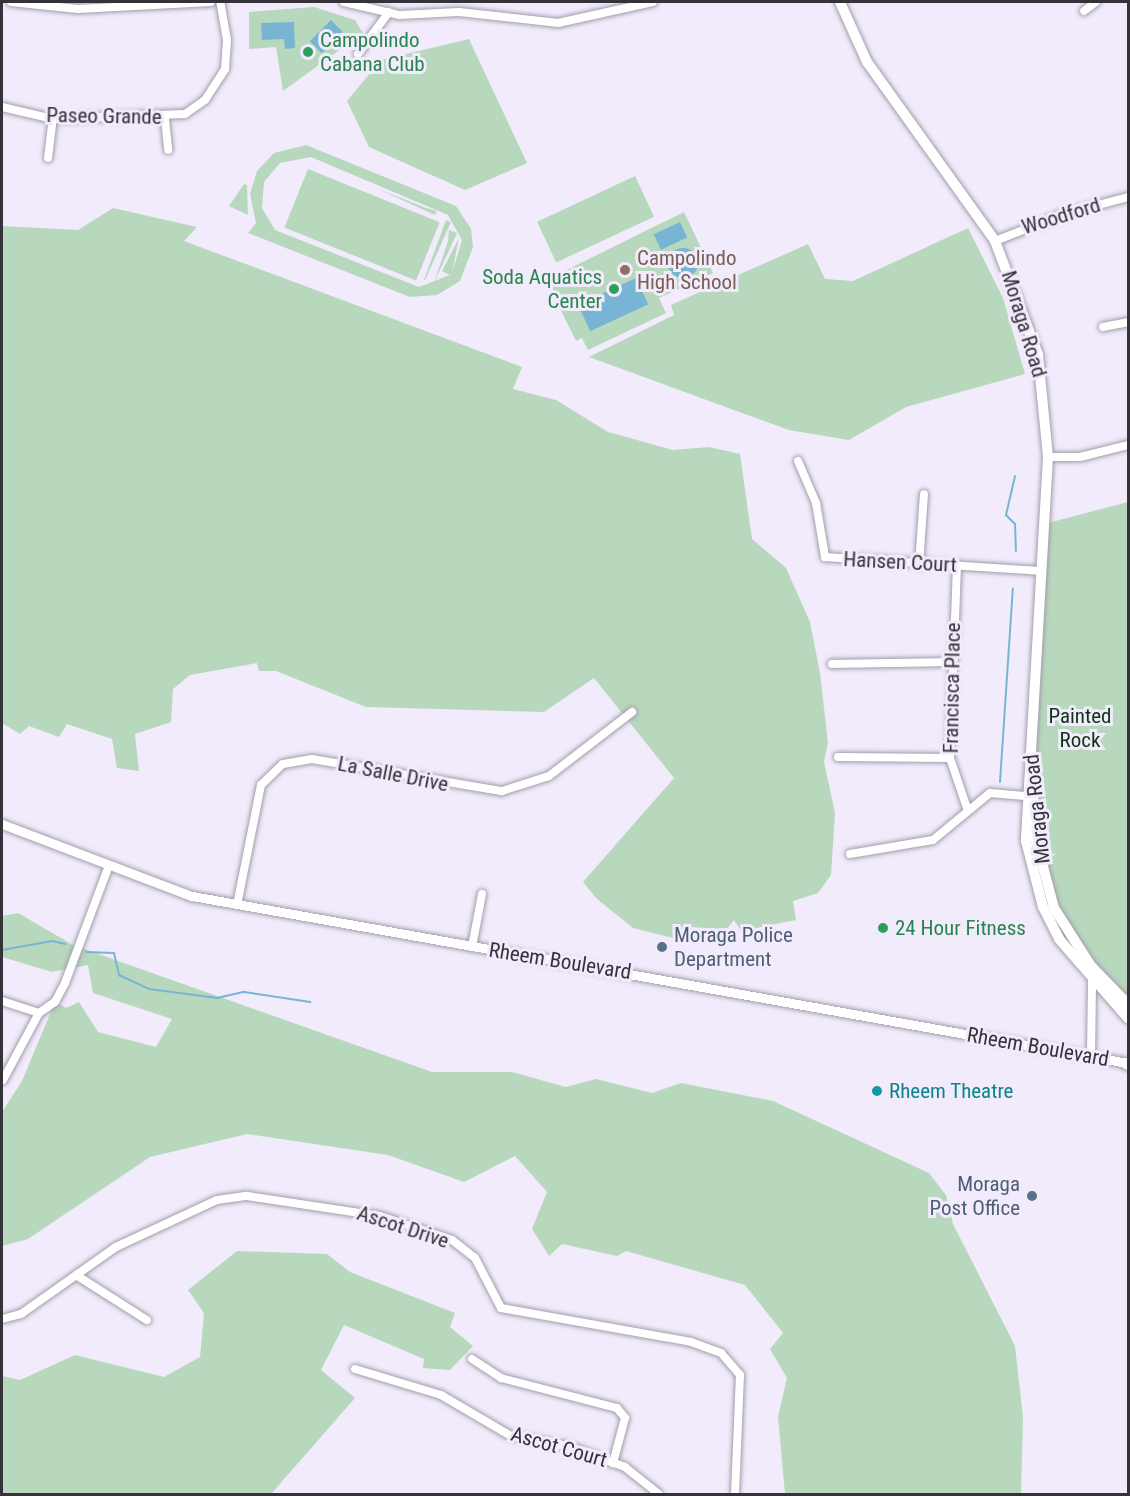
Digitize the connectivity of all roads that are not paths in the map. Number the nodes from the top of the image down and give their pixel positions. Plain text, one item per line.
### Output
1 (11, 2) edge
2 (211, 2) edge
3 (220, 2) edge
4 (344, 2) edge
5 (653, 2) edge
6 (840, 2) edge
7 (1096, 2) edge
8 (1084, 10) dead end
9 (389, 12) junction
10 (358, 54) dead end
11 (2, 107) edge
12 (52, 119) junction
13 (165, 119) junction
14 (168, 150) dead end
15 (48, 158) dead end
16 (1128, 197) edge
17 (995, 241) junction
18 (1128, 322) edge
19 (1103, 327) dead end
20 (1128, 445) edge
21 (1048, 457) junction
22 (798, 461) dead end
23 (924, 494) dead end
24 (919, 565) junction
25 (957, 565) junction
26 (1040, 571) junction
27 (950, 662) junction
28 (832, 664) dead end
29 (632, 711) dead end
30 (1030, 731) junction
31 (838, 757) dead end
32 (950, 758) junction
33 (1026, 796) junction
34 (967, 808) junction
35 (2, 824) edge
36 (850, 854) dead end
37 (108, 868) junction
38 (482, 894) dead end
39 (237, 905) junction
40 (472, 947) junction
41 (1092, 981) junction
42 (2, 1001) edge
43 (1128, 1004) edge
44 (39, 1013) junction
45 (1128, 1018) edge
46 (1091, 1056) junction
47 (1127, 1064) edge
48 (3, 1080) dead end
49 (76, 1275) junction
50 (2, 1319) edge
51 (147, 1320) dead end
52 (472, 1359) dead end
53 (355, 1369) dead end
54 (614, 1463) junction
55 (659, 1494) edge
56 (735, 1494) edge

1 - 2 street
3 - 13 street, Paseo Grande
4 - 9 street
5 - 9 street
6 - 17 main road, Moraga Road
7 - 8 street
9 - 10 street
11 - 12 street, Paseo Grande
12 - 13 street, Paseo Grande
12 - 15 street
13 - 14 street
16 - 17 street, Woodford
17 - 21 main road, Moraga Road
18 - 19 street
20 - 21 street
21 - 26 main road, Moraga Road
22 - 24 street, Hansen Court
23 - 24 street
24 - 25 street, Hansen Court
25 - 26 street, Hansen Court
25 - 27 street, Francisca Place
26 - 30 main road, Moraga Road
27 - 28 street
27 - 32 street, Francisca Place
29 - 39 street, La Salle Drive
30 - 33 main road, Moraga Road
30 - 43 main road, Moraga Road
31 - 32 street
32 - 34 street, Francisca Place
33 - 34 street
33 - 41 main road, Moraga Road
34 - 36 street
35 - 37 street, Rheem Boulevard
37 - 39 street, Rheem Boulevard
37 - 44 street
38 - 40 street
39 - 40 street, Rheem Boulevard
40 - 46 street, Rheem Boulevard
41 - 45 main road, Moraga Road
41 - 46 street
42 - 44 street
44 - 48 street
46 - 47 street, Rheem Boulevard
49 - 50 street, Ascot Drive
49 - 51 street
49 - 56 street, Ascot Drive
52 - 54 street
53 - 54 street, Ascot Court
54 - 55 street, Ascot Court

